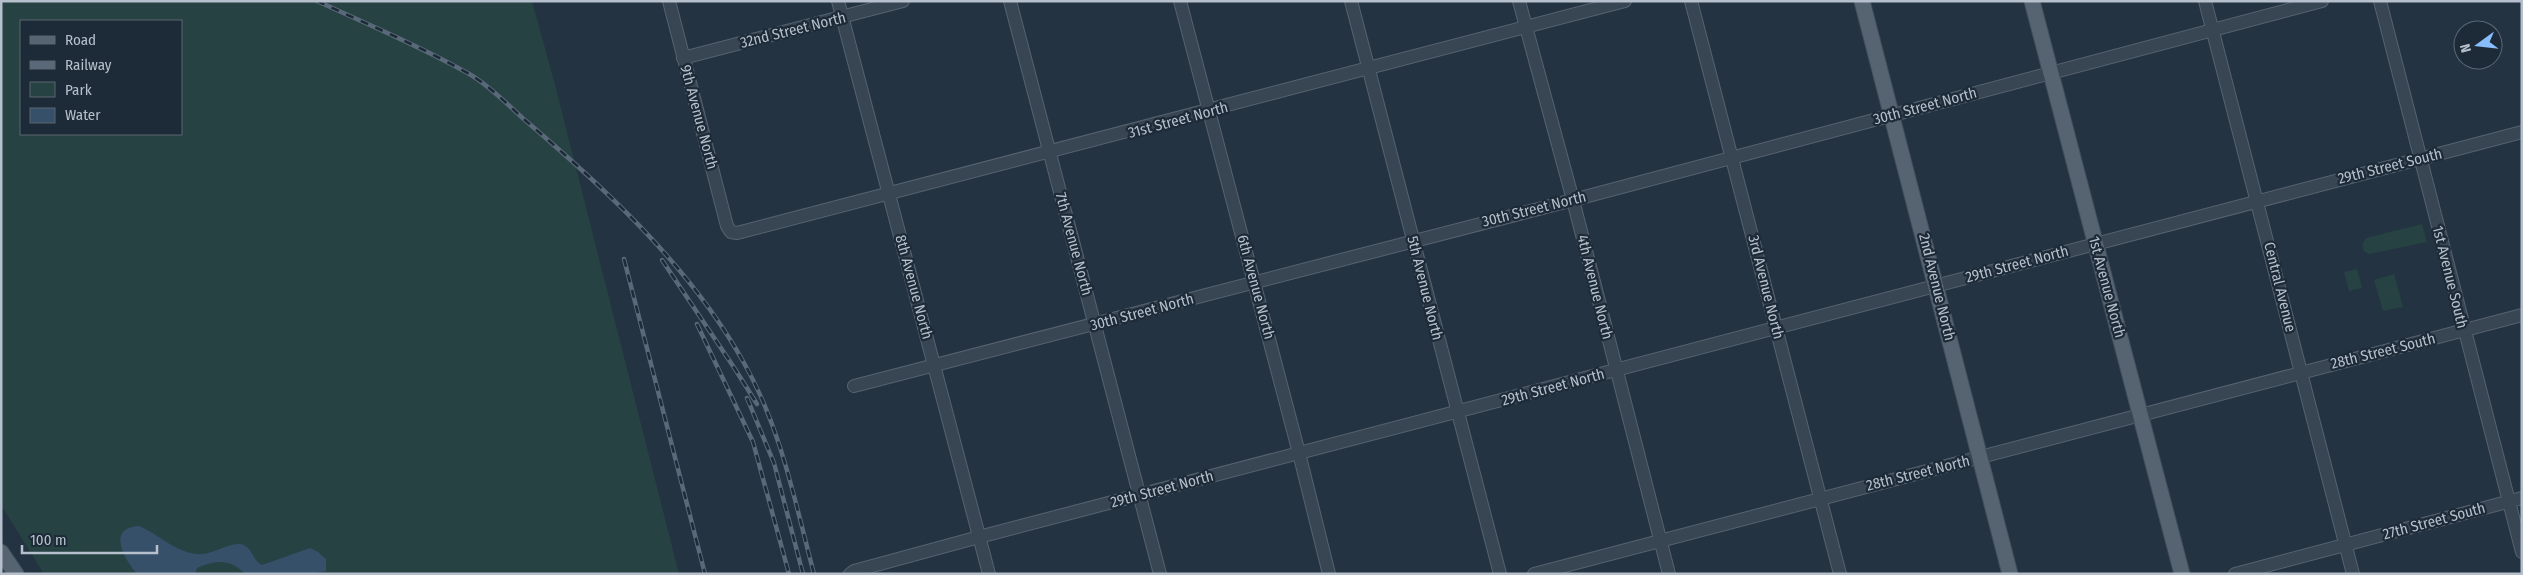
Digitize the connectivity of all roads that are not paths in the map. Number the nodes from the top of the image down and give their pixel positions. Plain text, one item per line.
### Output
1 (669, 1) edge
2 (838, 1) edge
3 (903, 1) edge
4 (1010, 1) edge
5 (1180, 1) edge
6 (1351, 1) edge
7 (1519, 1) edge
8 (1626, 1) edge
9 (1691, 1) edge
10 (1862, 1) edge
11 (2032, 1) edge
12 (2205, 1) edge
13 (2322, 1) edge
14 (2380, 1) edge
15 (842, 18) junction
16 (1526, 28) junction
17 (2213, 30) junction
18 (683, 58) junction
19 (1369, 70) junction
20 (2050, 73) junction
21 (1210, 111) junction
22 (1892, 114) junction
23 (2522, 132) edge
24 (1050, 153) junction
25 (1732, 156) junction
26 (2419, 159) junction
27 (889, 195) junction
28 (1573, 200) junction
29 (2258, 200) junction
30 (731, 232) joint
31 (1413, 240) junction
32 (2096, 244) junction
33 (1254, 282) junction
34 (1937, 285) junction
35 (2522, 315) edge
36 (1095, 324) junction
37 (1777, 328) junction
38 (2463, 330) junction
39 (934, 366) junction
40 (1616, 370) junction
41 (2302, 372) junction
42 (854, 386) dead end
43 (1457, 412) junction
44 (2140, 416) junction
45 (1299, 453) junction
46 (1979, 458) junction
47 (1140, 495) junction
48 (1820, 498) junction
49 (2522, 498) edge
50 (2508, 501) junction
51 (979, 537) junction
52 (1660, 542) junction
53 (2346, 545) junction
54 (1, 552) edge
55 (2522, 552) edge
56 (16, 574) edge
57 (850, 574) edge
58 (989, 574) edge
59 (1160, 574) edge
60 (1328, 574) edge
61 (1500, 574) edge
62 (1534, 574) edge
63 (1669, 574) edge
64 (1840, 574) edge
65 (2010, 574) edge
66 (2182, 574) edge
67 (2235, 574) edge
68 (2353, 574) edge

1 - 18 street, 9th Avenue North
2 - 15 street, 8th Avenue North
3 - 15 street, 32nd Street North
4 - 24 street, 7th Avenue North
5 - 21 street, 6th Avenue North
6 - 19 street, 5th Avenue North
7 - 16 street, 4th Avenue North
8 - 16 street, 31st Street North
9 - 25 street, 3rd Avenue North
10 - 22 main road, 2nd Avenue North
11 - 20 main road, 1st Avenue North
12 - 17 street, Central Avenue
13 - 17 street, 30th Street North
14 - 26 street, 1st Avenue South
15 - 18 street, 32nd Street North
15 - 27 street, 8th Avenue North
16 - 19 street, 31st Street North
16 - 28 street, 4th Avenue North
17 - 20 street, 30th Street North
17 - 29 street, Central Avenue
18 - 30 street, 9th Avenue North
19 - 21 street, 31st Street North
19 - 31 street, 5th Avenue North
20 - 22 street, 30th Street North
20 - 32 main road, 1st Avenue North
21 - 24 street, 31st Street North
21 - 33 street, 6th Avenue North
22 - 25 street, 30th Street North
22 - 34 main road, 2nd Avenue North
23 - 26 street, 29th Street South
24 - 27 street, 31st Street North
24 - 36 street, 7th Avenue North
25 - 28 street, 30th Street North
25 - 37 street, 3rd Avenue North
26 - 29 street, 29th Street South
26 - 38 street, 1st Avenue South
27 - 30 street, 31st Street North
27 - 39 street, 8th Avenue North
28 - 31 street, 30th Street North
28 - 40 street, 4th Avenue North
29 - 32 street, 29th Street North
29 - 41 street, Central Avenue
31 - 33 street, 30th Street North
31 - 43 street, 5th Avenue North
32 - 34 street, 29th Street North
32 - 44 main road, 1st Avenue North
33 - 36 street, 30th Street North
33 - 45 street, 6th Avenue North
34 - 37 street, 29th Street North
34 - 46 main road, 2nd Avenue North
35 - 38 street, 28th Street South
36 - 39 street, 30th Street North
36 - 47 street, 7th Avenue North
37 - 40 street, 29th Street North
37 - 48 street, 3rd Avenue North
38 - 41 street, 28th Street South
38 - 50 street, 1st Avenue South
39 - 42 street, 30th Street North
39 - 51 street, 8th Avenue North
40 - 43 street, 29th Street North
40 - 52 street, 4th Avenue North
41 - 44 street, 28th Street North
41 - 53 street, Central Avenue
43 - 45 street, 29th Street North
43 - 61 street, 5th Avenue North
44 - 46 street, 28th Street North
44 - 66 main road, 1st Avenue North
45 - 47 street, 29th Street North
45 - 60 street, 6th Avenue North
46 - 48 street, 28th Street North
46 - 65 main road, 2nd Avenue North
47 - 51 street, 29th Street North
47 - 59 street, 7th Avenue North
48 - 52 street, 28th Street North
48 - 64 street, 3rd Avenue North
49 - 50 street, 27th Street South
50 - 53 street, 27th Street South
50 - 55 street, 1st Avenue South
51 - 57 street, 29th Street North
51 - 58 street, 8th Avenue North
52 - 62 street, 28th Street North
52 - 63 street, 4th Avenue North
53 - 67 street, 27th Street South
53 - 68 street, Central Avenue
54 - 56 main road

